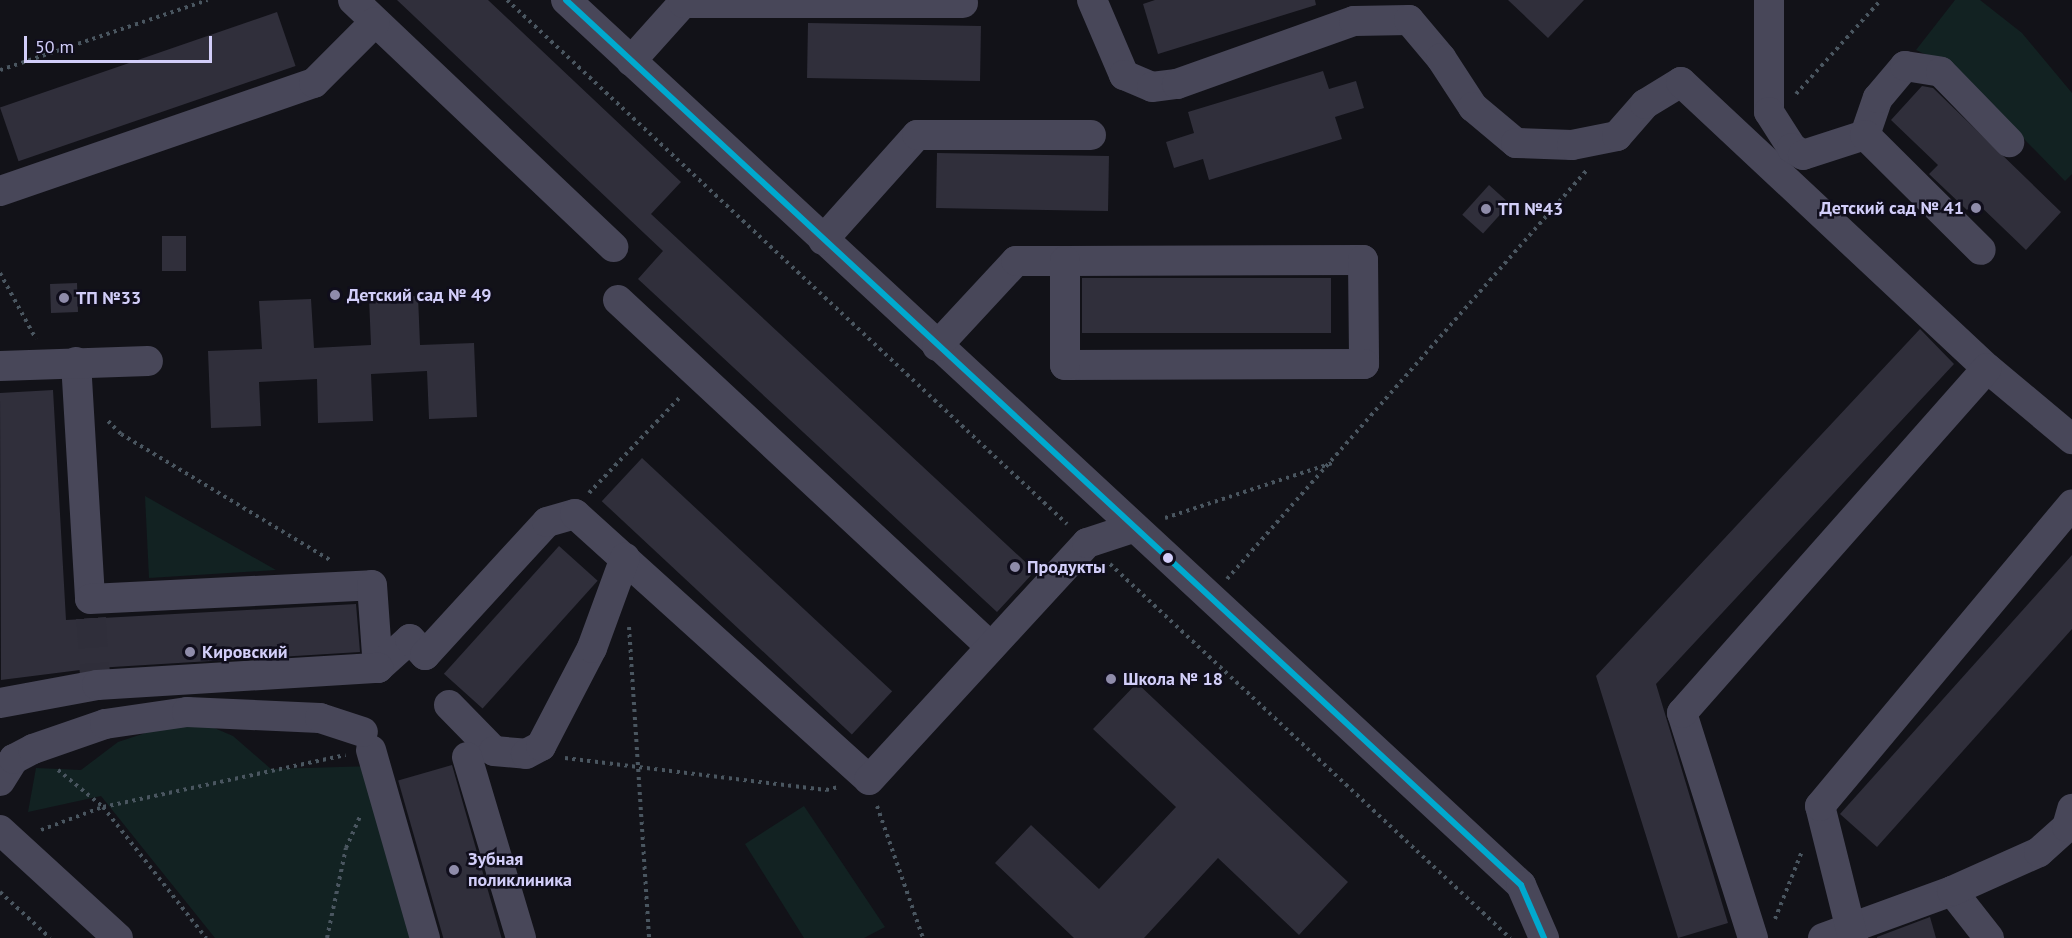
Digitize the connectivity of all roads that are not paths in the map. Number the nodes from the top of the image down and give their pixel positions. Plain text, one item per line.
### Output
1 (354, 0) edge
2 (566, 0) edge
3 (1092, 0) edge
4 (1769, 0) edge
5 (963, 3) dead end
6 (375, 22) junction
7 (631, 61) junction
8 (1091, 135) dead end
9 (1865, 135) junction
10 (2009, 142) dead end
11 (0, 191) edge
12 (823, 240) junction
13 (613, 247) dead end
14 (1981, 250) dead end
15 (1065, 261) junction
16 (618, 300) dead end
17 (937, 346) junction
18 (148, 361) dead end
19 (63, 363) junction
20 (0, 366) edge
21 (1987, 368) junction
22 (2072, 439) edge
23 (2072, 505) edge
24 (1133, 528) junction
25 (625, 558) junction
26 (991, 647) junction
27 (378, 668) junction
28 (96, 680) junction
29 (0, 703) edge
30 (449, 705) dead end
31 (85, 731) junction
32 (467, 757) dead end
33 (0, 781) edge
34 (2070, 820) edge
35 (6, 835) edge
36 (1952, 891) junction
37 (1762, 932) edge
38 (1842, 935) edge
39 (118, 938) edge
40 (425, 938) edge
41 (521, 938) edge
42 (1544, 938) edge
43 (1989, 938) edge

1 - 6 street
2 - 7 street
3 - 21 street
4 - 9 street
5 - 7 street
6 - 11 street
6 - 13 street
7 - 12 street
8 - 12 street
9 - 10 street
9 - 14 street
12 - 17 street
15 - 15 street
15 - 17 street
16 - 26 street
17 - 24 street
18 - 19 street
19 - 20 street
19 - 27 street
21 - 22 street
21 - 37 street
23 - 38 street
24 - 26 street
24 - 42 street
25 - 26 street
25 - 27 street
25 - 30 street
27 - 28 street
28 - 29 street
28 - 31 street
31 - 33 street
31 - 40 street
32 - 41 street
34 - 36 street
35 - 39 street
36 - 38 street
36 - 43 street

